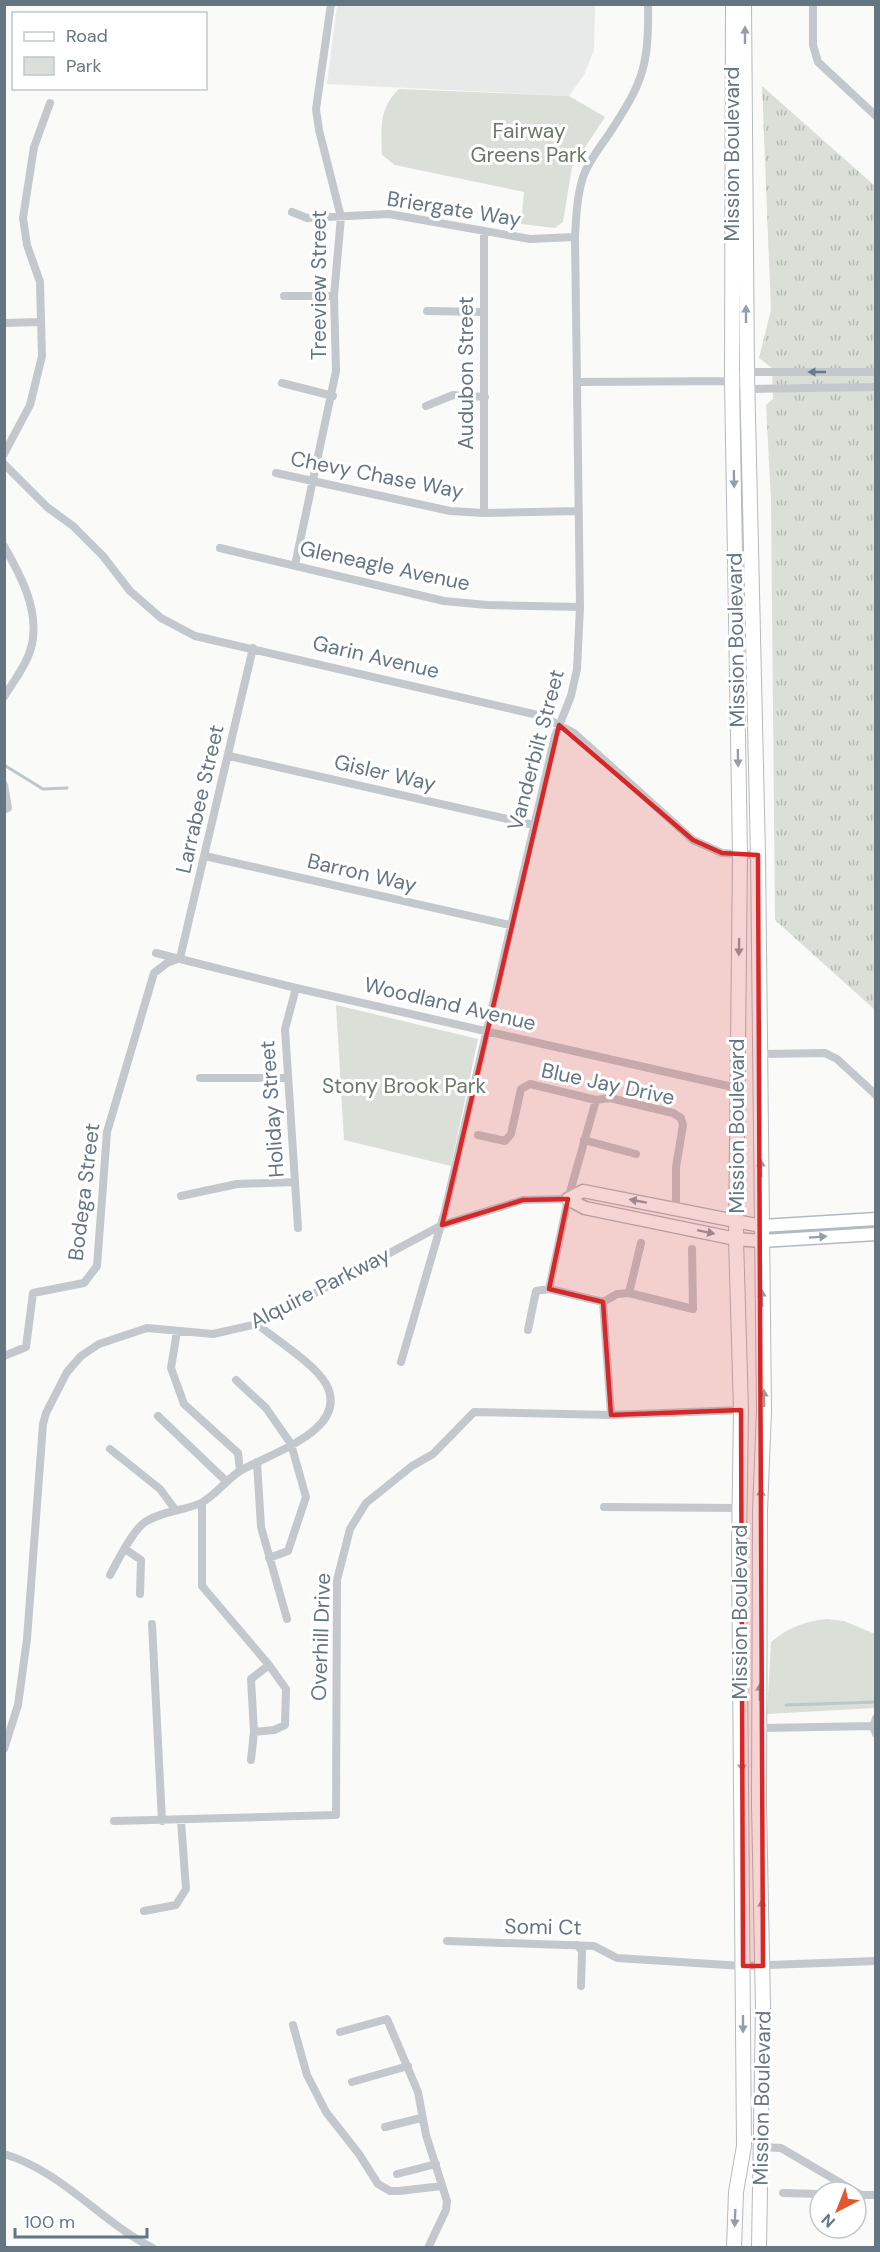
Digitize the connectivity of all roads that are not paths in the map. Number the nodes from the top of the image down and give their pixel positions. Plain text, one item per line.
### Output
1 (331, 4) edge
2 (648, 4) edge
3 (732, 4) edge
4 (744, 4) edge
5 (813, 4) edge
6 (50, 103) dead end
7 (876, 116) edge
8 (292, 212) dead end
9 (341, 217) junction
10 (484, 233) junction
11 (575, 237) junction
12 (284, 296) dead end
13 (334, 296) junction
14 (427, 312) dead end
15 (484, 312) junction
16 (41, 322) junction
17 (4, 323) edge
18 (747, 372) junction
19 (876, 372) edge
20 (732, 381) junction
21 (579, 382) junction
22 (282, 383) dead end
23 (876, 387) edge
24 (748, 389) junction
25 (333, 396) junction
26 (485, 397) junction
27 (426, 406) dead end
28 (4, 454) edge
29 (4, 464) edge
30 (276, 473) dead end
31 (311, 482) junction
32 (578, 511) junction
33 (484, 513) junction
34 (4, 546) edge
35 (220, 548) dead end
36 (295, 565) junction
37 (580, 607) junction
38 (253, 648) junction
39 (4, 697) edge
40 (559, 725) junction
41 (229, 756) junction
42 (4, 784) edge
43 (4, 810) edge
44 (534, 825) junction
45 (740, 854) junction
46 (758, 855) junction
47 (205, 856) junction
48 (510, 925) junction
49 (156, 953) dead end
50 (180, 958) junction
51 (296, 988) junction
52 (487, 1030) junction
53 (760, 1054) junction
54 (200, 1078) dead end
55 (287, 1078) junction
56 (737, 1088) junction
57 (876, 1095) edge
58 (596, 1100) junction
59 (478, 1135) dead end
60 (584, 1140) junction
61 (636, 1154) dead end
62 (295, 1182) junction
63 (181, 1196) dead end
64 (568, 1199) junction
65 (676, 1207) junction
66 (876, 1219) edge
67 (736, 1222) junction
68 (442, 1225) junction
69 (761, 1226) junction
70 (298, 1228) dead end
71 (876, 1234) edge
72 (736, 1239) junction
73 (761, 1240) junction
74 (641, 1243) dead end
75 (692, 1249) dead end
76 (549, 1289) junction
77 (629, 1293) junction
78 (603, 1302) junction
79 (257, 1324) junction
80 (528, 1330) dead end
81 (177, 1331) junction
82 (4, 1356) edge
83 (401, 1362) dead end
84 (236, 1380) dead end
85 (741, 1410) junction
86 (611, 1414) junction
87 (158, 1416) dead end
88 (291, 1444) junction
89 (110, 1449) dead end
90 (257, 1462) junction
91 (240, 1471) junction
92 (226, 1481) junction
93 (202, 1503) junction
94 (604, 1507) dead end
95 (174, 1508) junction
96 (740, 1508) junction
97 (125, 1549) junction
98 (269, 1558) junction
99 (110, 1575) dead end
100 (140, 1594) dead end
101 (287, 1620) dead end
102 (152, 1624) dead end
103 (269, 1665) junction
104 (875, 1726) edge
105 (760, 1728) junction
106 (254, 1732) junction
107 (4, 1749) edge
108 (251, 1760) dead end
109 (114, 1821) dead end
110 (162, 1821) junction
111 (181, 1821) junction
112 (144, 1911) dead end
113 (447, 1941) dead end
114 (577, 1945) junction
115 (876, 1962) edge
116 (743, 1966) junction
117 (763, 1966) junction
118 (581, 1986) dead end
119 (293, 2025) dead end
120 (340, 2032) dead end
121 (408, 2066) junction
122 (352, 2082) dead end
123 (421, 2118) junction
124 (385, 2127) dead end
125 (762, 2147) junction
126 (4, 2154) edge
127 (436, 2164) junction
128 (398, 2174) dead end
129 (834, 2180) edge
130 (442, 2186) junction
131 (783, 2193) dead end
132 (808, 2194) edge
133 (153, 2247) edge
134 (428, 2247) edge
135 (734, 2247) edge
136 (759, 2247) edge

1 - 9 street, Treeview Street
2 - 11 street, Vanderbilt Street
3 - 20 main road, Mission Boulevard
18 -> 4 main road, Mission Boulevard
5 - 7 street
6 - 16 street
8 - 9 street, Briergate Way
9 - 10 street, Briergate Way
9 - 13 street, Treeview Street
10 - 11 street, Briergate Way
10 - 15 street, Audubon Street
11 - 21 street, Vanderbilt Street
12 - 13 street
13 - 25 street, Treeview Street
14 - 15 street
15 - 26 street, Audubon Street
16 - 17 street
16 - 28 street
19 -> 18 street
18 - 20 street
18 - 24 main road, Mission Boulevard
20 - 21 street
20 - 24 street
20 -> 45 main road, Mission Boulevard
21 - 32 street, Vanderbilt Street
22 - 25 street
23 - 24 street
24 - 46 main road, Mission Boulevard
25 - 31 street, Treeview Street
26 - 27 street
26 - 33 street, Audubon Street
29 - 38 street, Garin Avenue
30 - 31 street, Chevy Chase Way
31 - 33 street, Chevy Chase Way
31 - 36 street, Treeview Street
32 - 33 street, Chevy Chase Way
32 - 37 street, Vanderbilt Street
34 - 39 street
35 - 36 street, Gleneagle Avenue
36 - 37 street, Gleneagle Avenue
37 - 40 street, Vanderbilt Street
38 - 40 street, Garin Avenue
38 - 41 street, Larrabee Street
40 - 44 street, Vanderbilt Street
40 - 45 street, Garin Avenue
41 - 44 street, Gisler Way
41 - 47 street, Larrabee Street
42 - 43 street
44 - 48 street, Vanderbilt Street
45 - 46 street, Garin Avenue
45 -> 56 main road, Mission Boulevard
46 - 53 main road, Mission Boulevard
47 - 48 street, Barron Way
47 - 50 street, Larrabee Street
48 - 52 street, Vanderbilt Street
49 - 50 street, Woodland Avenue
50 - 51 street, Woodland Avenue
50 - 82 street, Bodega Street
51 - 52 street, Woodland Avenue
51 - 55 street, Holiday Street
52 - 56 street, Woodland Avenue
52 - 68 street, Vanderbilt Street
53 - 57 street
69 -> 53 main road, Mission Boulevard
54 - 55 street
55 - 62 street, Holiday Street
56 - 67 main road, Mission Boulevard
58 - 59 street, Blue Jay Drive
58 - 60 street
58 - 65 street, Blue Jay Drive
60 - 61 street
60 - 64 street
62 - 63 street
62 - 70 street, Holiday Street
65 -> 64 main road, Alquire Parkway
64 - 68 street, Alquire Parkway
64 -> 72 main road, Alquire Parkway
64 - 76 street
65 - 67 main road, Alquire Parkway
66 - 69 main road, Alquire Parkway
67 - 69 main road, Alquire Parkway
67 - 72 main road, Mission Boulevard
68 - 79 street, Alquire Parkway
68 - 83 street, Vanderbilt Street
69 - 73 main road, Mission Boulevard
73 -> 71 main road, Alquire Parkway
72 - 73 main road, Alquire Parkway
72 - 85 main road, Mission Boulevard
105 -> 73 main road, Mission Boulevard
74 - 77 street
75 - 77 street
76 - 78 street
76 - 80 street
77 - 78 street
78 - 86 street
79 - 81 street, Alquire Parkway
79 - 88 street
81 - 91 street
81 - 107 street, Alquire Parkway
84 - 88 street
85 - 86 street, Overhill Drive
85 - 96 main road, Mission Boulevard
86 - 111 street, Overhill Drive
87 - 92 street
88 - 90 street
88 - 98 street
89 - 95 street
90 - 91 street
90 - 98 street
91 - 92 street
92 - 93 street
93 - 95 street
93 - 103 street
94 - 96 street
95 - 97 street
96 -> 116 main road, Mission Boulevard
97 - 99 street
97 - 100 street
98 - 101 street
102 - 110 street
103 - 106 street
103 - 106 street
104 - 105 street
117 -> 105 main road, Mission Boulevard
106 - 108 street
109 - 110 street, Overhill Drive
110 - 111 street, Overhill Drive
111 - 112 street
113 - 114 street, Somi Ct
114 - 116 street, Somi Ct
114 - 118 street
115 - 117 street, Somi Ct
116 - 117 street, Somi Ct
116 -> 135 main road, Mission Boulevard
117 - 125 main road, Mission Boulevard
119 - 130 street
120 - 121 street
121 - 122 street
121 - 123 street
123 - 124 street
123 - 127 street
125 - 129 street
125 - 136 main road, Mission Boulevard
126 - 133 street
127 - 128 street
127 - 130 street
130 - 134 street
131 - 132 street

